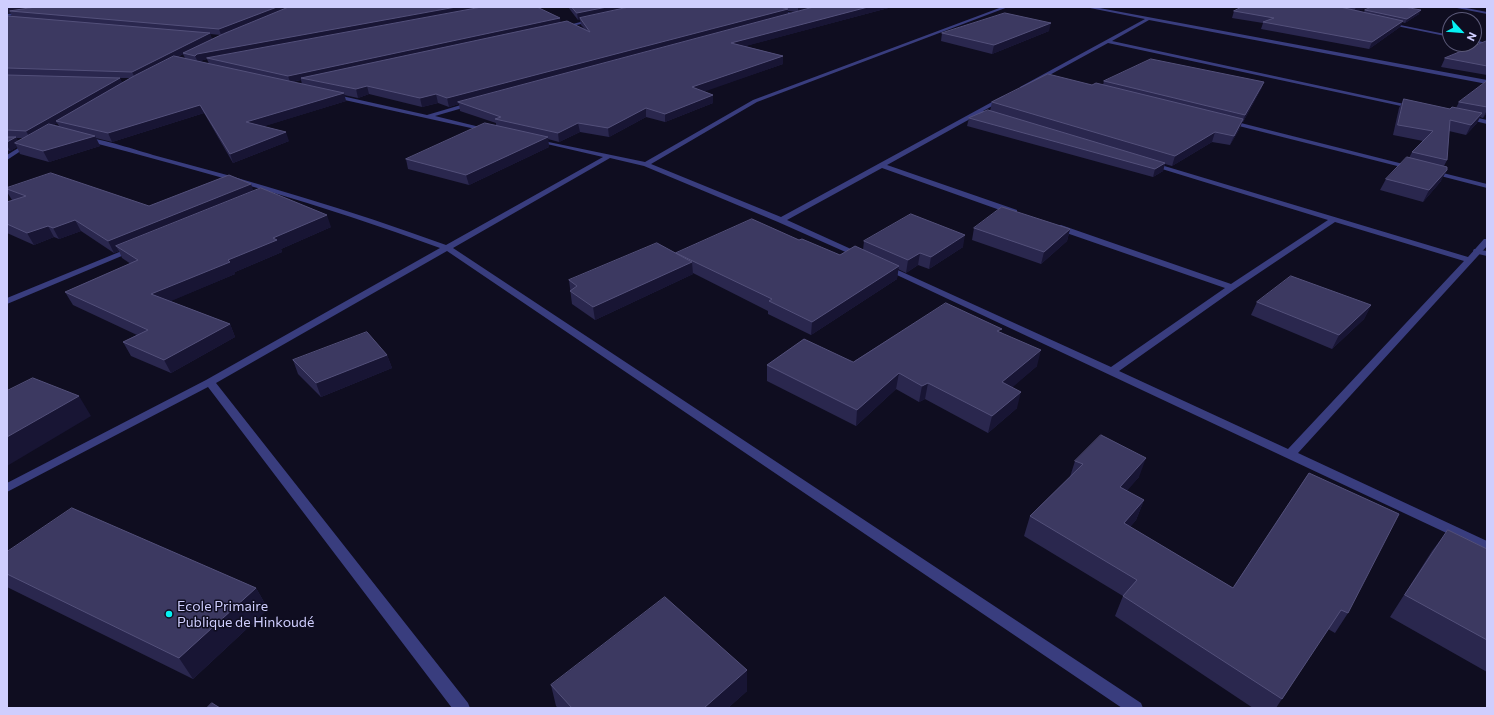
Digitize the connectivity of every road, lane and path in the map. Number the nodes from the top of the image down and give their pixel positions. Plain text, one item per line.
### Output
1 (754, 7) edge
2 (1006, 7) edge
3 (1087, 7) edge
4 (1454, 7) edge
5 (28, 12) edge
6 (808, 13) edge
7 (1487, 13) edge
8 (7, 15) edge
9 (800, 15) junction
10 (1148, 18) junction
11 (7, 19) edge
12 (15, 19) edge
13 (598, 19) edge
14 (786, 19) edge
15 (1382, 22) edge
16 (559, 27) edge
17 (1442, 34) edge
18 (1106, 41) junction
19 (1044, 76) junction
20 (1052, 78) edge
21 (1487, 82) edge
22 (1018, 90) edge
23 (327, 94) edge
24 (1011, 94) edge
25 (474, 104) edge
26 (1425, 109) edge
27 (978, 112) junction
28 (1456, 115) edge
29 (427, 116) junction
30 (1001, 118) edge
31 (1220, 120) edge
32 (1487, 122) edge
33 (496, 131) edge
34 (75, 136) edge
35 (526, 138) edge
36 (19, 142) edge
37 (609, 156) junction
38 (7, 158) edge
39 (1145, 162) edge
40 (646, 164) junction
41 (881, 166) junction
42 (1418, 169) edge
43 (1426, 171) edge
44 (1487, 186) edge
45 (276, 191) junction
46 (262, 197) edge
47 (1022, 215) edge
48 (1334, 219) junction
49 (781, 220) junction
50 (1052, 225) edge
51 (1487, 241) edge
52 (138, 248) edge
53 (447, 248) junction
54 (1482, 253) edge
55 (1469, 260) junction
56 (1232, 287) junction
57 (7, 301) edge
58 (1111, 372) junction
59 (210, 382) junction
60 (1290, 454) junction
61 (7, 488) edge
62 (1487, 546) edge
63 (462, 708) edge
64 (1135, 708) edge

1 - 9 street
2 - 40 street
3 - 10 street
4 - 7 street
5 - 8 street
6 - 9 street
9 - 14 street
10 - 18 street
10 - 21 street
11 - 12 street
13 - 16 street
15 - 17 street
18 - 19 street
18 - 26 street
19 - 20 street
19 - 22 street
23 - 29 street
24 - 27 street
25 - 29 street
27 - 30 street
27 - 41 street
28 - 32 street
29 - 33 street
31 - 42 street
34 - 45 street
35 - 37 street
36 - 38 street
37 - 40 street
37 - 53 street
39 - 48 street
40 - 49 street
41 - 47 street
41 - 49 street
43 - 44 street
45 - 46 street
45 - 53 street
48 - 55 street
48 - 56 street
49 - 58 street
50 - 56 street
51 - 54 street
52 - 57 street
53 - 59 street
53 - 64 street
54 - 55 street
55 - 60 street
56 - 58 street
58 - 60 street
59 - 61 street
59 - 63 street
60 - 62 street

